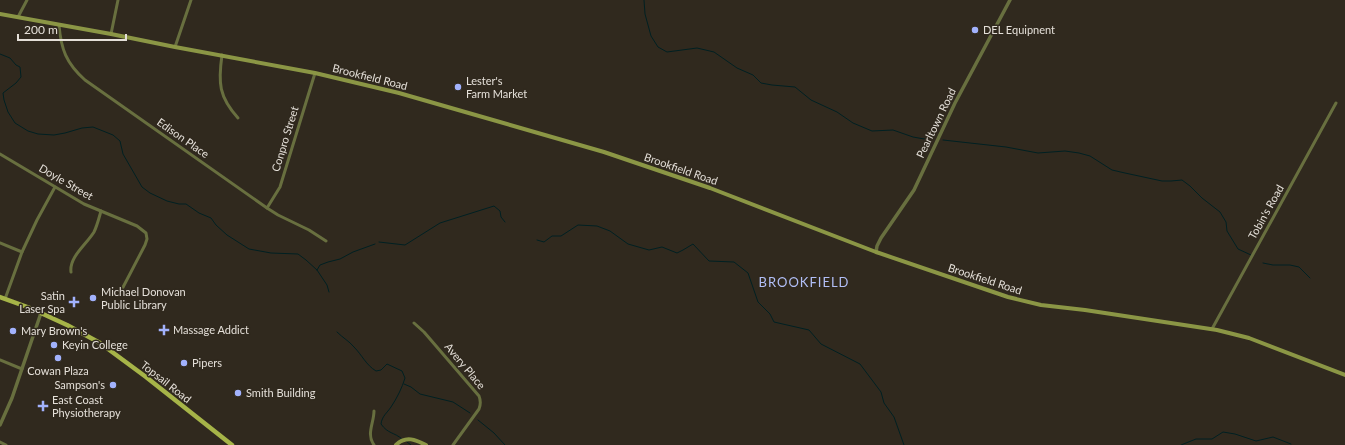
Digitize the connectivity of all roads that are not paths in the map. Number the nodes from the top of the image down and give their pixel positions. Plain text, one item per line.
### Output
1 (28, 0) edge
2 (118, 0) edge
3 (191, 0) edge
4 (1010, 0) edge
5 (0, 14) edge
6 (18, 17) junction
7 (59, 25) junction
8 (111, 34) junction
9 (175, 47) junction
10 (222, 55) junction
11 (315, 73) junction
12 (1336, 103) dead end
13 (238, 118) dead end
14 (0, 154) edge
15 (55, 187) junction
16 (267, 208) junction
17 (101, 211) junction
18 (326, 241) dead end
19 (0, 243) edge
20 (22, 252) junction
21 (876, 252) junction
22 (70, 272) dead end
23 (120, 293) dead end
24 (0, 297) edge
25 (5, 299) junction
26 (41, 313) junction
27 (414, 323) dead end
28 (1212, 329) junction
29 (0, 360) edge
30 (22, 369) junction
31 (1345, 375) edge
32 (374, 411) dead end
33 (0, 424) edge
34 (0, 442) edge
35 (397, 444) edge
36 (6, 445) edge
37 (232, 445) edge
38 (374, 445) edge
39 (426, 445) edge
40 (453, 445) edge

1 - 6 street
2 - 8 street
3 - 9 street
4 - 21 street, Pearltown Road
5 - 6 main road, Brookfield Road
6 - 7 main road, Brookfield Road
7 - 8 main road, Brookfield Road
7 - 16 street, Edison Place
8 - 9 main road, Brookfield Road
9 - 10 main road, Brookfield Road
10 - 11 main road, Brookfield Road
10 - 13 street
11 - 16 street, Conpro Street
11 - 21 main road, Brookfield Road
12 - 28 street, Tobin's Road
14 - 15 street, Doyle Street
15 - 17 street, Doyle Street
15 - 20 street
16 - 18 street, Edison Place
17 - 22 street
17 - 23 street, Doyle Street
19 - 20 street
20 - 25 street
21 - 28 main road, Brookfield Road
24 - 25 main road, Topsail Road
25 - 26 main road, Topsail Road
26 - 30 street
26 - 37 main road, Topsail Road
27 - 40 street, Avery Place
28 - 31 main road, Brookfield Road
29 - 30 street
30 - 33 street
32 - 38 street
34 - 36 street
35 - 39 main road

